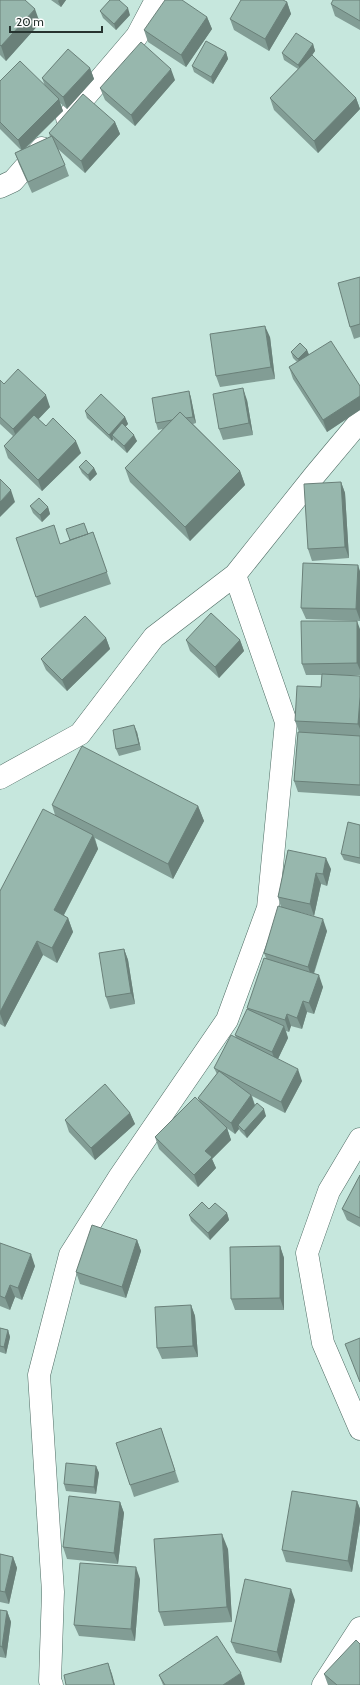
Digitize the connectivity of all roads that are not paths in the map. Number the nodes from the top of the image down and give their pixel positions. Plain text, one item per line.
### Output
1 (156, 0) edge
2 (0, 187) edge
3 (360, 421) edge
4 (235, 575) junction
5 (0, 778) edge
6 (360, 1139) edge
7 (360, 1429) edge
8 (360, 1628) edge
9 (52, 1685) edge
10 (323, 1685) edge

1 - 2 street
3 - 4 street
4 - 5 street
4 - 9 street
6 - 7 street
8 - 10 street

